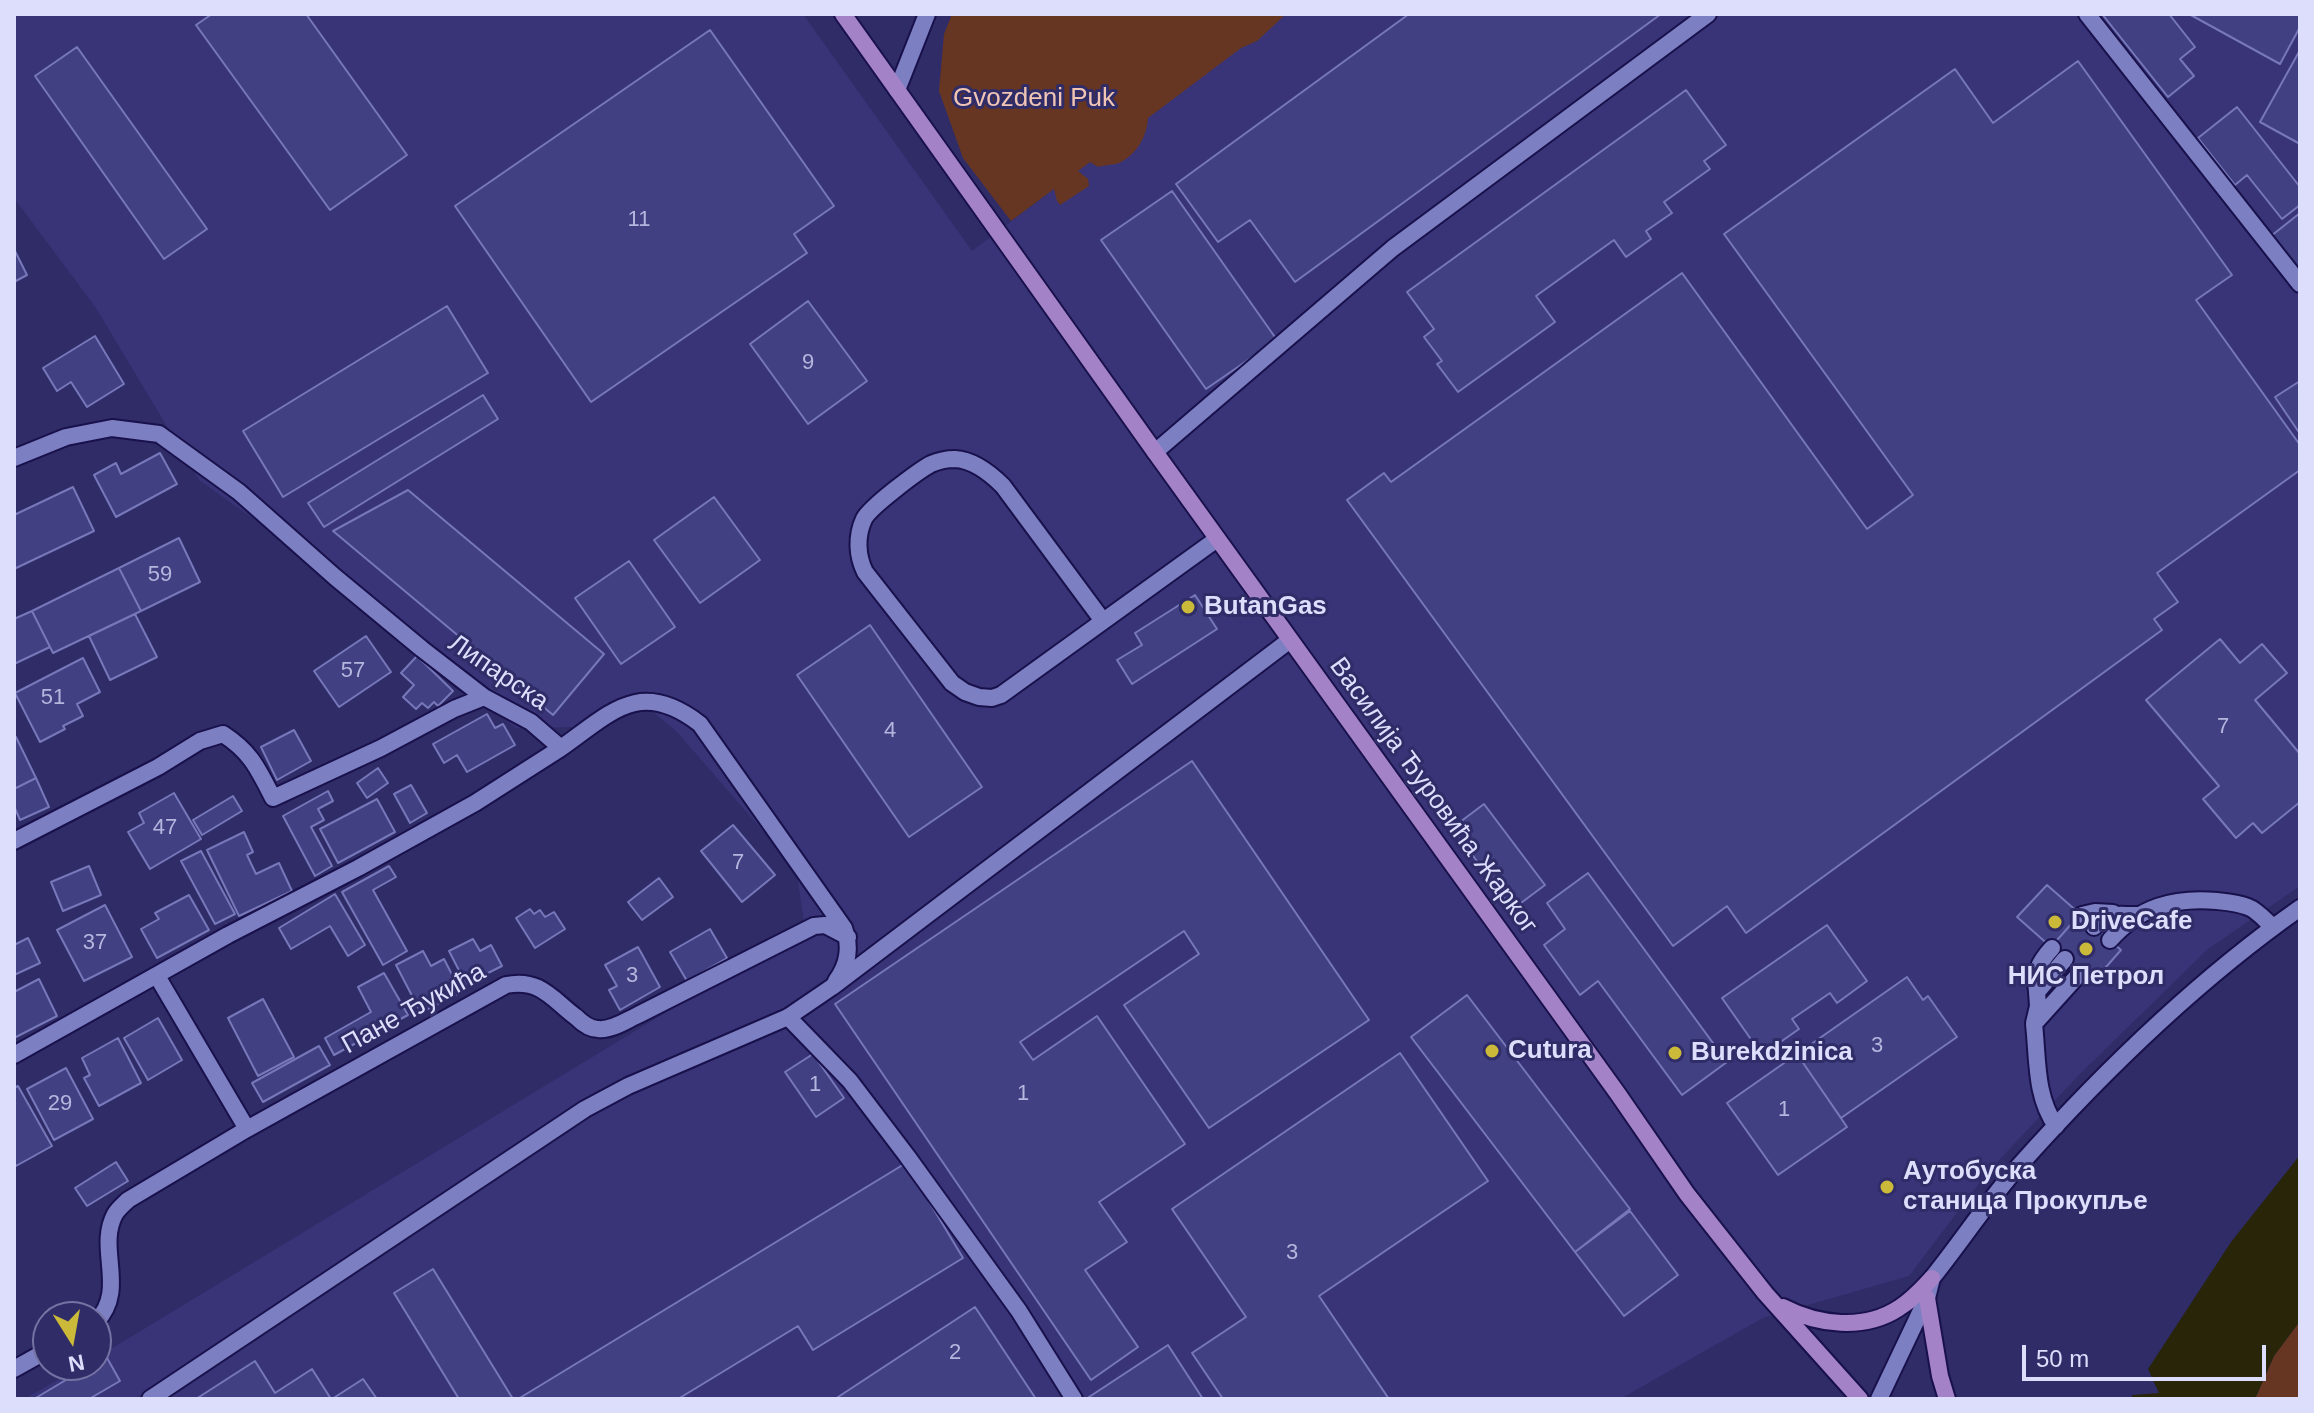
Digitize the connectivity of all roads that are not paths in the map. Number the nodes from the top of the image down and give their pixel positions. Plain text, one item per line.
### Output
1 (843, 14) edge
2 (927, 14) edge
3 (1708, 14) edge
4 (2087, 14) edge
5 (897, 90) junction
6 (2300, 284) edge
7 (1155, 452) junction
8 (14, 458) edge
9 (1217, 539) junction
10 (1103, 621) junction
11 (1290, 640) junction
12 (484, 697) junction
13 (561, 748) junction
14 (14, 841) edge
15 (2300, 908) edge
16 (2141, 915) junction
17 (2088, 921) dead end
18 (2273, 927) junction
19 (848, 937) junction
20 (2110, 940) dead end
21 (2052, 948) dead end
22 (2065, 959) dead end
23 (2080, 973) dead end
24 (157, 976) junction
25 (832, 987) junction
26 (2037, 992) junction
27 (788, 1017) junction
28 (2034, 1024) junction
29 (14, 1055) edge
30 (2056, 1126) junction
31 (247, 1129) junction
32 (1932, 1278) junction
33 (1927, 1298) junction
34 (110, 1301) edge
35 (1775, 1303) junction
36 (32, 1359) edge
37 (14, 1369) edge
38 (150, 1399) edge
39 (1074, 1399) edge
40 (1860, 1399) edge
41 (1879, 1399) edge
42 (1947, 1399) edge

1 - 5 main road, Василија Ђуровића Жарког
2 - 5 street
3 - 7 street
4 - 6 street
5 - 7 main road, Василија Ђуровића Жарког
7 - 9 main road, Василија Ђуровића Жарког
8 - 12 street, Липарска
9 - 10 street
9 - 11 main road, Василија Ђуровића Жарког
10 - 10 street
11 - 25 street
11 - 35 main road, Василија Ђуровића Жарког
12 - 13 street, Липарска
12 - 14 street
13 - 19 street, Липарска
13 - 24 street
15 - 18 street
16 - 17 street
16 - 18 street
16 - 20 street
18 - 30 street
19 - 25 street
19 - 31 street, Пане Ђукића
21 - 26 street
22 - 26 street
23 - 28 street
24 - 29 street
24 - 31 street
25 - 27 street
26 - 28 street
27 - 38 street
27 - 39 street
28 - 30 street
30 - 32 street
31 - 34 street, Пане Ђукића
32 - 33 street
32 - 35 main road
33 - 41 street
33 - 42 main road
35 - 40 main road, Василија Ђуровића Жарког
36 - 37 street

